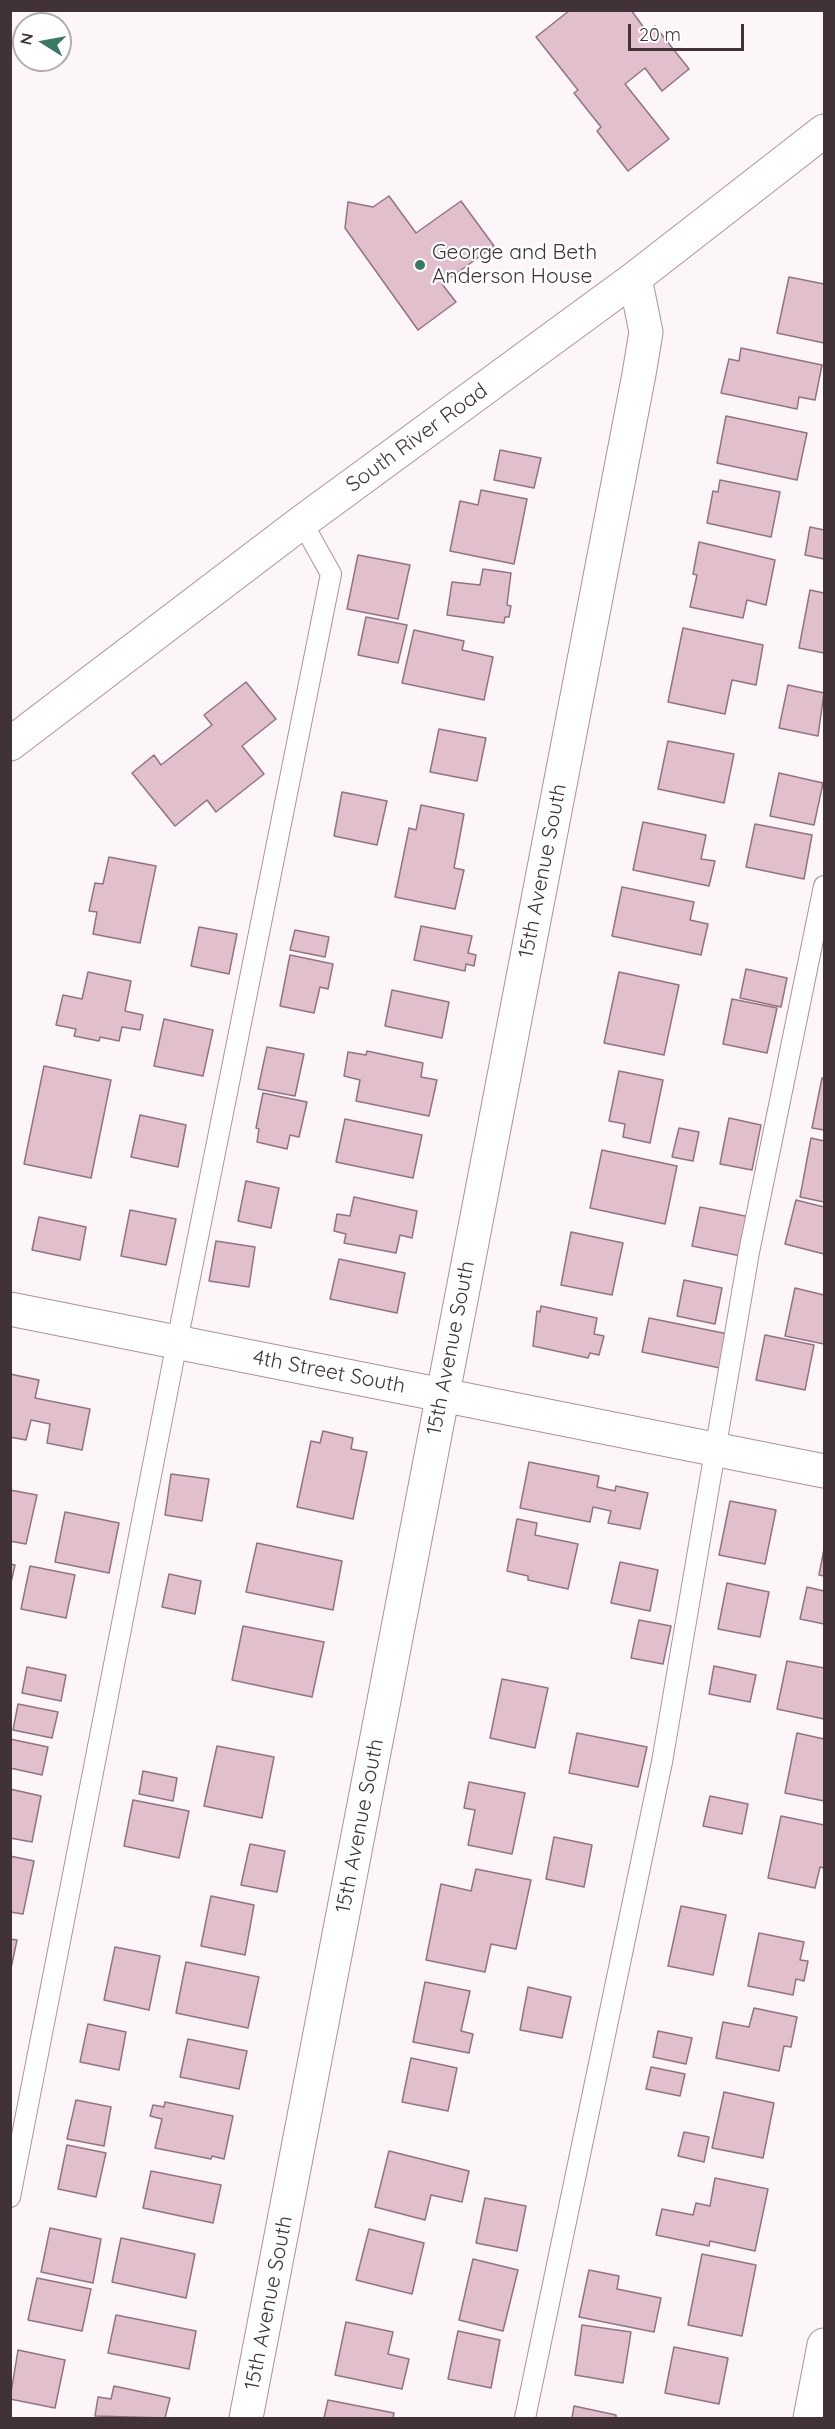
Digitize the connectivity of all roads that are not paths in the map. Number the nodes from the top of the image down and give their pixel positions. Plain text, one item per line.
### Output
1 (825, 131) edge
2 (635, 278) junction
3 (302, 522) junction
4 (10, 744) edge
5 (825, 886) edge
6 (10, 1309) edge
7 (177, 1342) junction
8 (442, 1395) junction
9 (716, 1449) junction
10 (825, 1471) edge
11 (10, 2197) edge
12 (825, 2345) edge
13 (246, 2418) edge
14 (525, 2418) edge
15 (810, 2418) edge

1 - 2 street, South River Road
2 - 3 street, South River Road
2 - 8 street, 15th Avenue South
3 - 4 street, South River Road
3 - 7 lane
5 - 9 lane
6 - 7 street, 4th Street South
7 - 8 street, 4th Street South
7 - 11 lane
8 - 9 street, 4th Street South
8 - 13 street, 15th Avenue South
9 - 10 street, 4th Street South
9 - 14 lane
12 - 15 street

